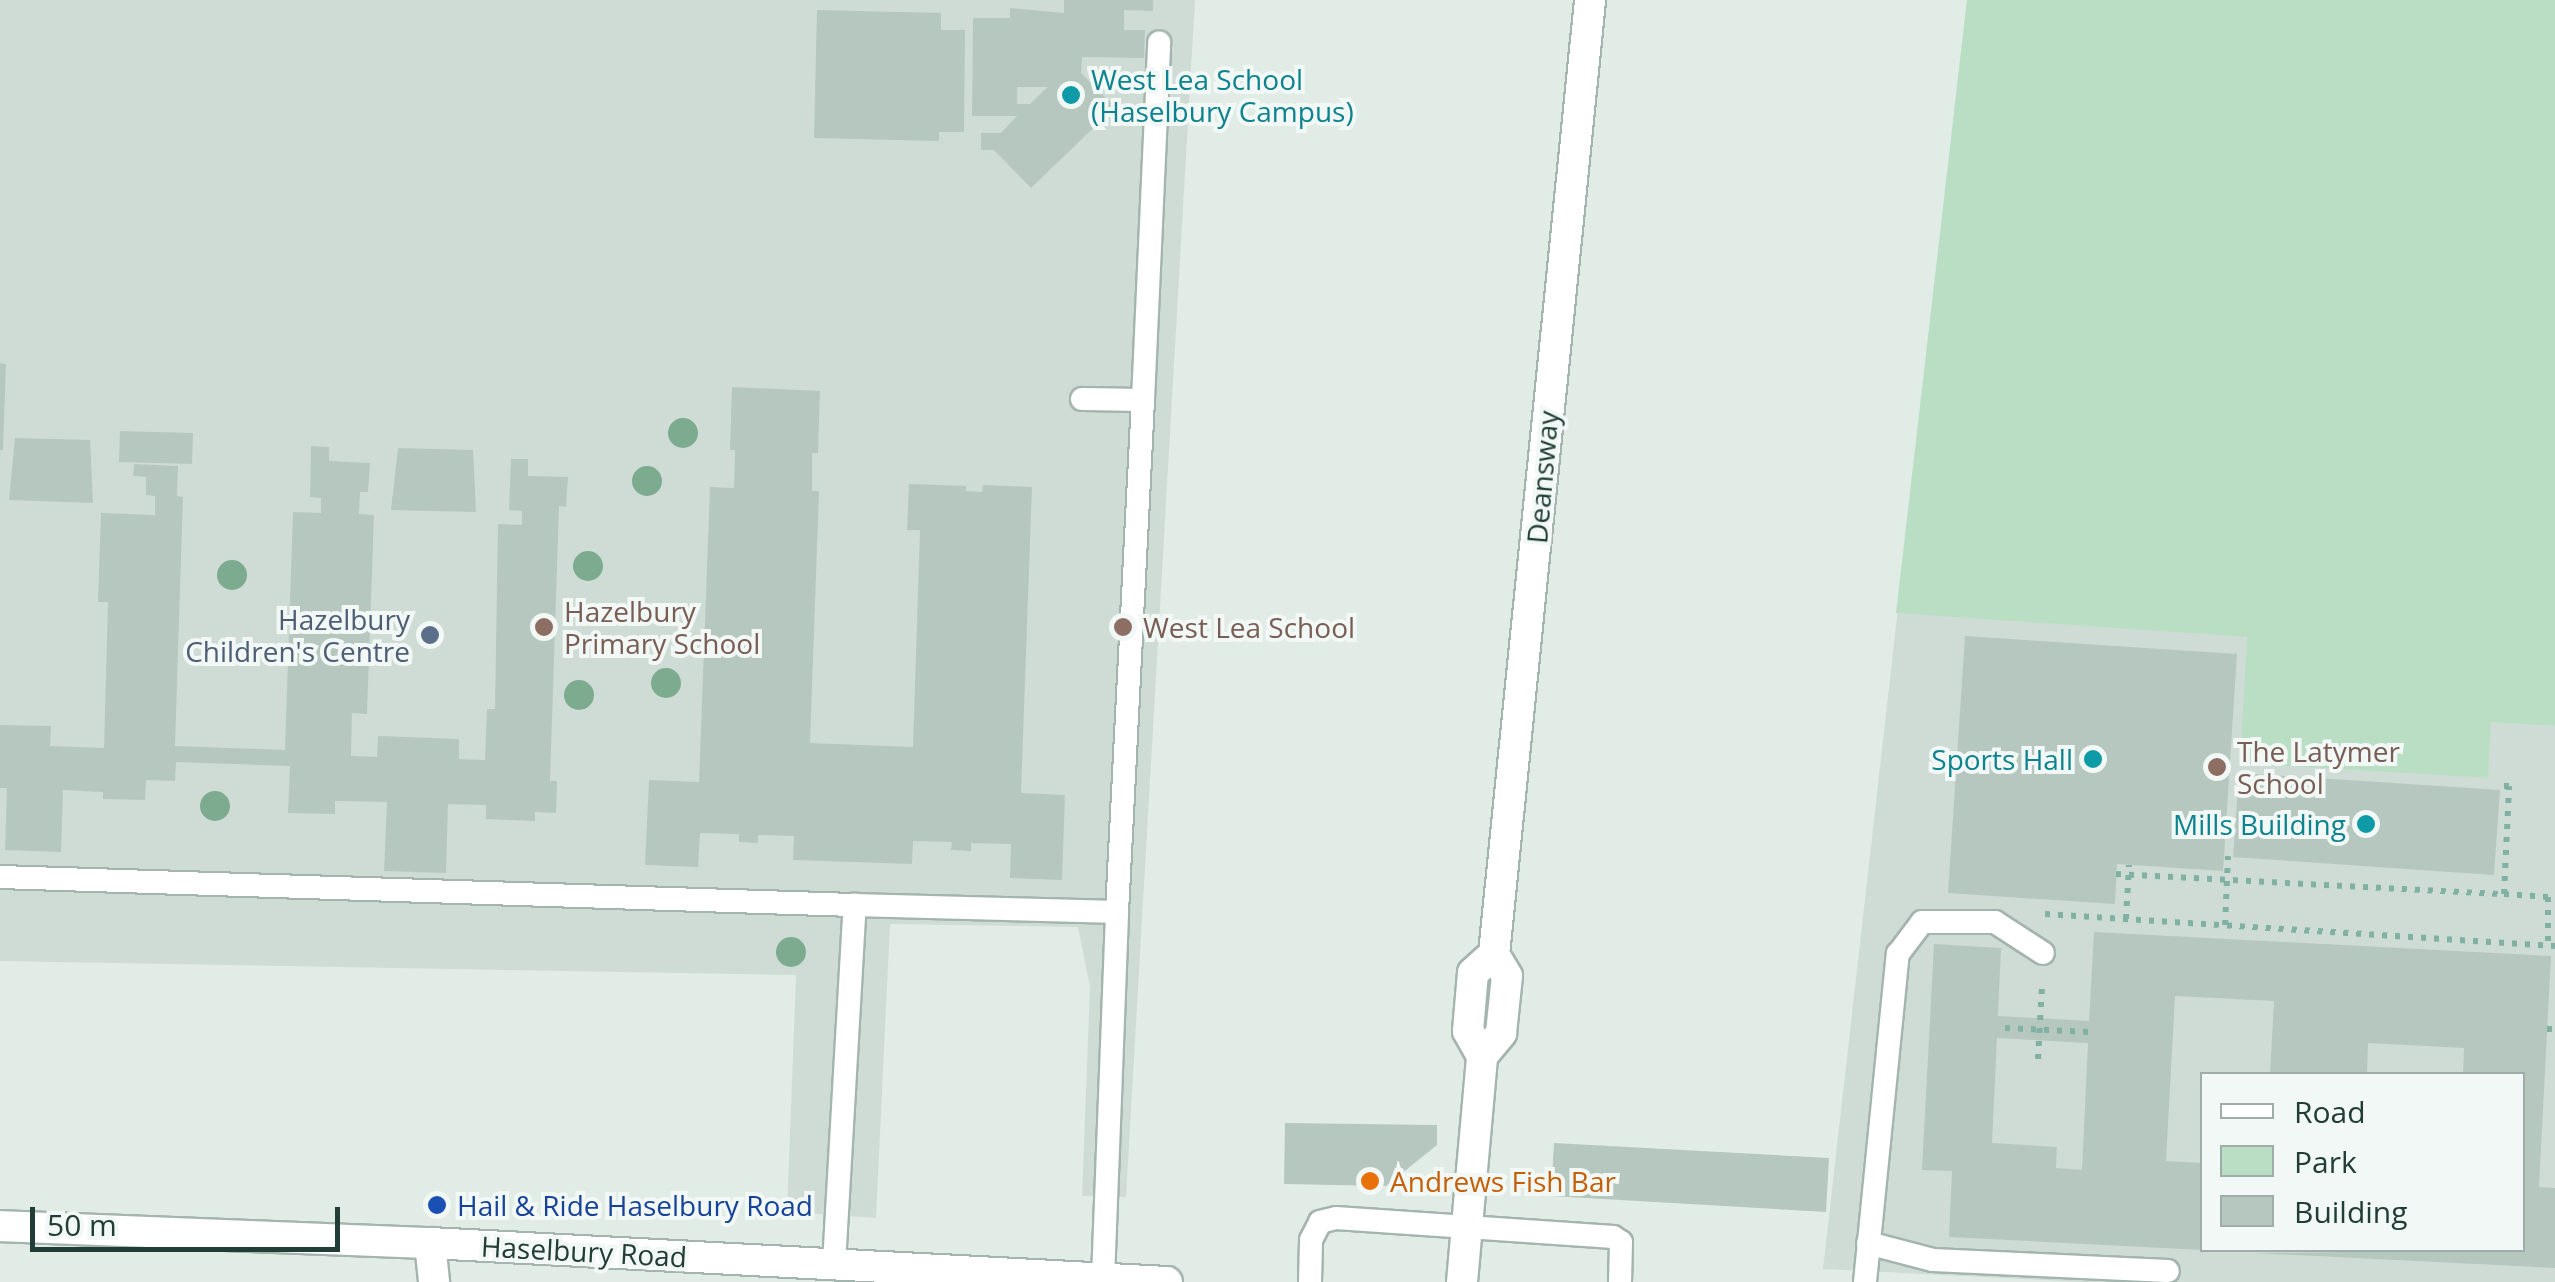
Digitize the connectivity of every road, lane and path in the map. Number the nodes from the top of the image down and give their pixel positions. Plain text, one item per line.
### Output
1 (1590, 0) edge
2 (1159, 42) dead end
3 (1082, 398) dead end
4 (1142, 400) junction
5 (2499, 786) dead end
6 (2228, 856) dead end
7 (2130, 865) dead end
8 (2116, 874) dead end
9 (2130, 874) junction
10 (0, 877) edge
11 (2227, 880) junction
12 (2504, 894) junction
13 (855, 904) junction
14 (1117, 912) junction
15 (2126, 918) junction
16 (1995, 922) junction
17 (2225, 924) junction
18 (2552, 946) edge
19 (2043, 953) joint
20 (2005, 1028) dead end
21 (2040, 1030) junction
22 (2089, 1032) dead end
23 (2038, 1059) dead end
24 (0, 1226) edge
25 (1465, 1228) junction
26 (430, 1243) junction
27 (1868, 1243) junction
28 (834, 1264) junction
29 (2168, 1272) dead end
30 (1103, 1279) junction
31 (434, 1282) edge
32 (1167, 1282) edge
33 (1310, 1282) edge
34 (1462, 1282) edge
35 (1620, 1282) edge
36 (1865, 1282) edge

1 - 25 street, Deansway
2 - 4 lane
3 - 4 lane
4 - 14 lane
5 - 12 path
6 - 11 path
7 - 9 path
8 - 9 path
9 - 11 path
9 - 15 path
10 - 13 lane
11 - 12 path
11 - 17 path
12 - 18 path
13 - 14 lane
13 - 28 lane
14 - 30 lane
15 - 16 path
15 - 17 path
16 - 19 lane
16 - 27 lane
17 - 18 path
19 - 21 path
20 - 21 path
21 - 22 path
21 - 23 path
24 - 26 street, Haselbury Road
25 - 33 lane
25 - 34 street, Deansway
25 - 35 lane
26 - 28 street, Haselbury Road
26 - 31 street
27 - 29 lane
27 - 36 lane
28 - 30 street, Haselbury Road
30 - 32 street, Haselbury Road

